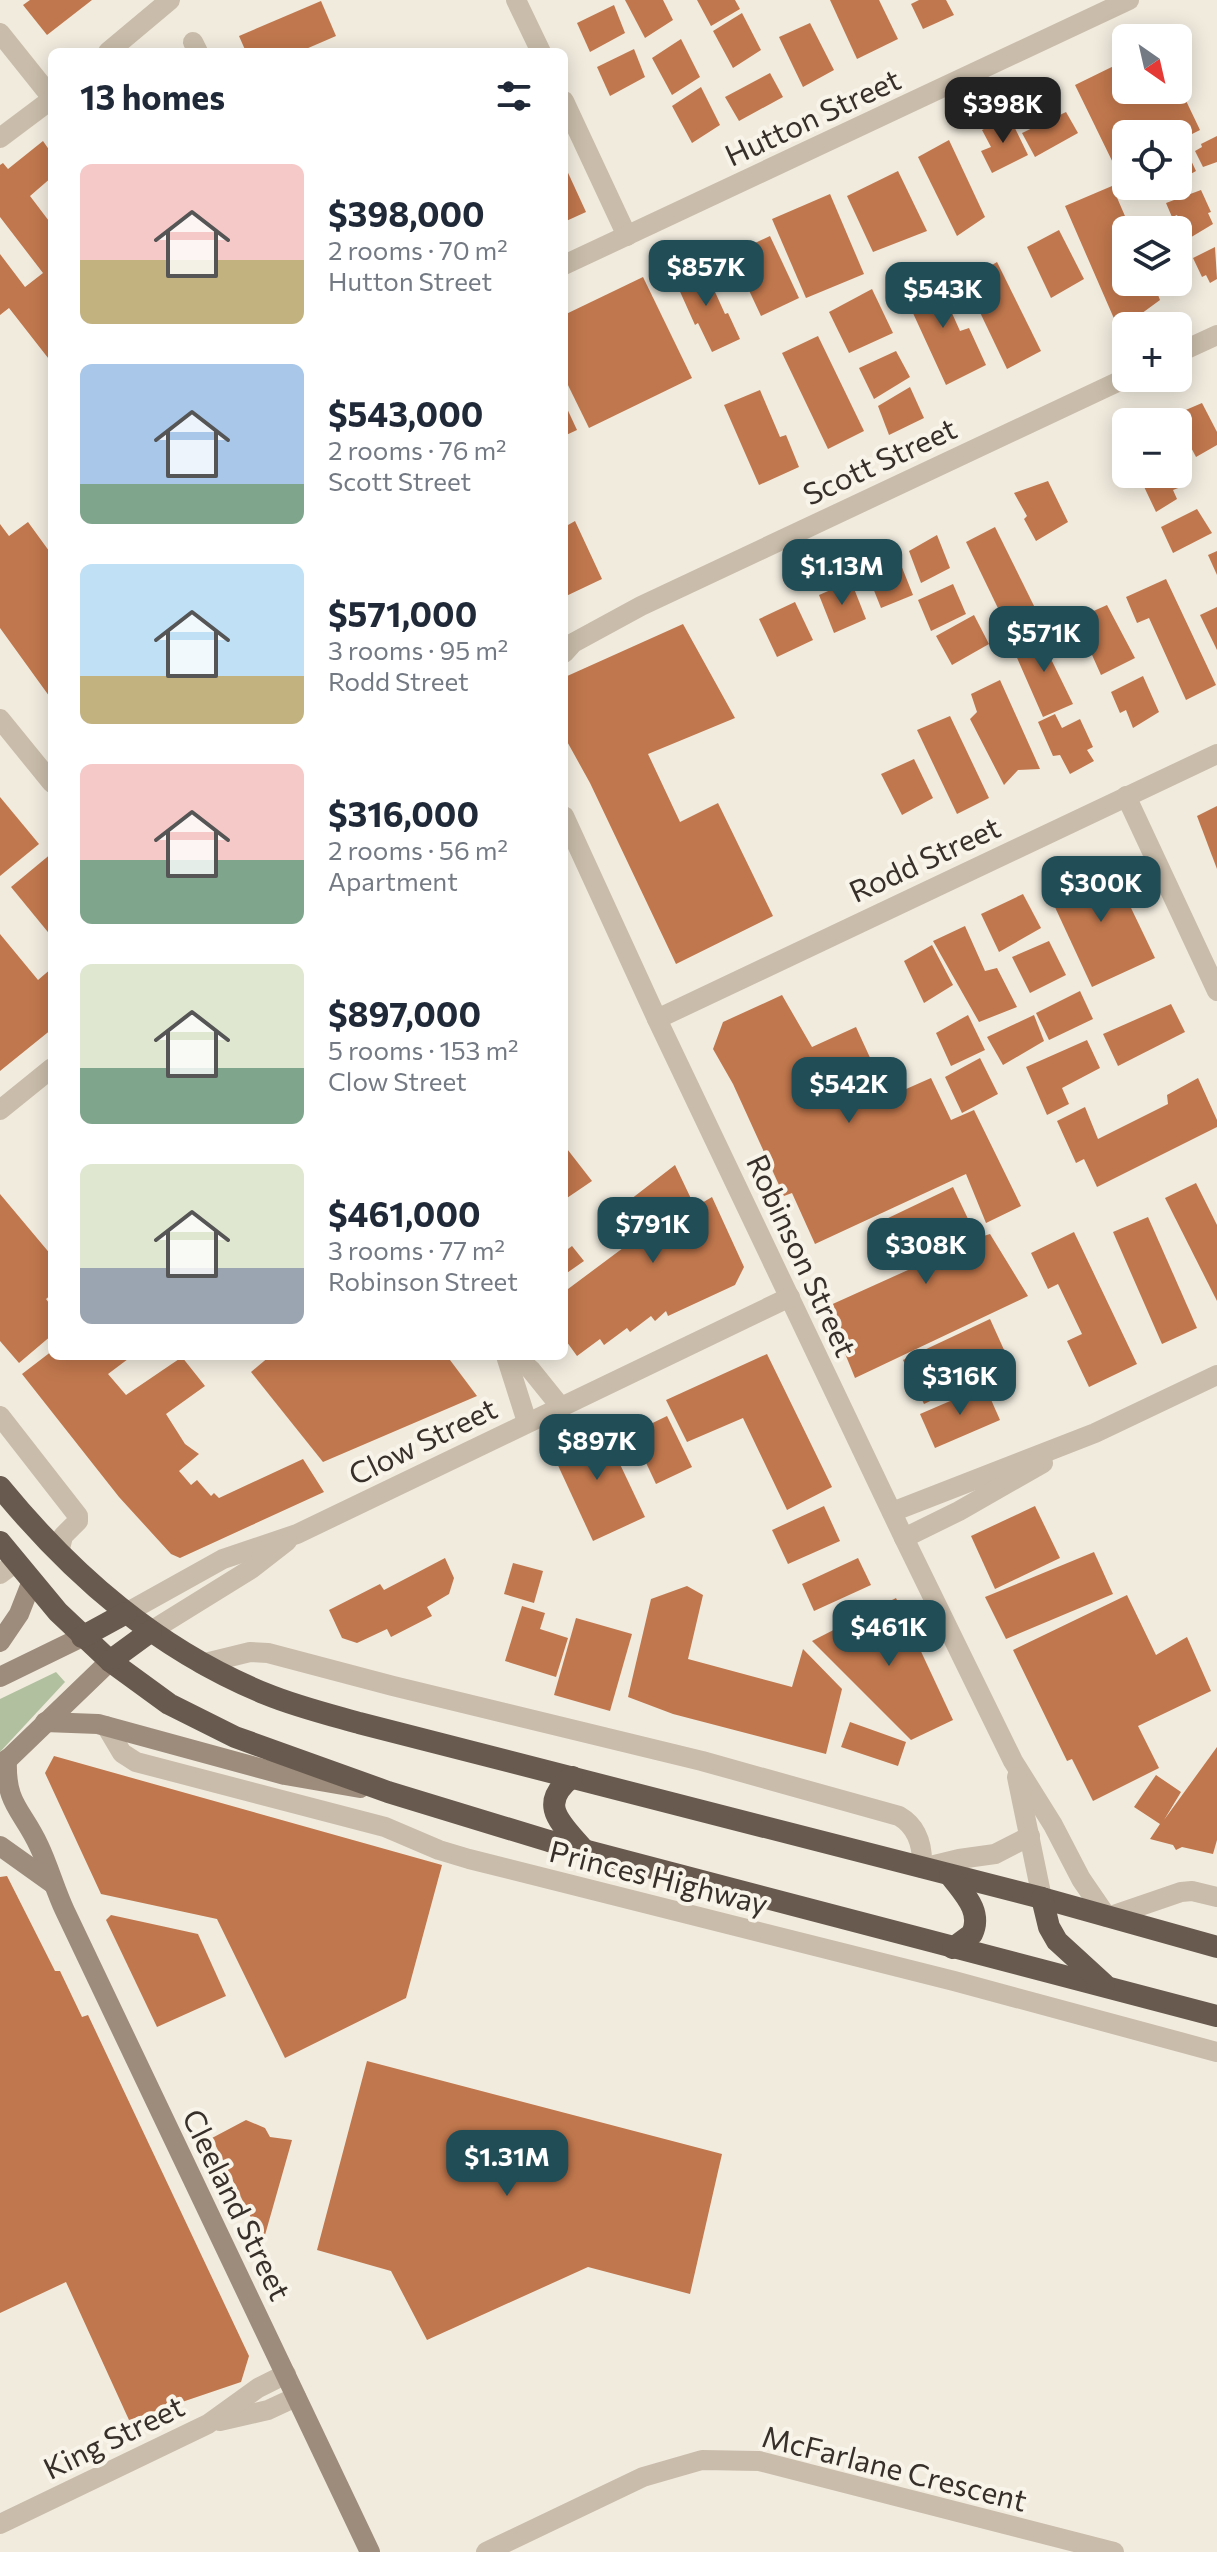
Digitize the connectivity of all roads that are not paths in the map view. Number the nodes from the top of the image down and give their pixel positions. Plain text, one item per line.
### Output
1 (170, 0) edge
2 (516, 0) edge
3 (1129, 0) edge
4 (0, 33) edge
5 (113, 48) edge
6 (539, 48) edge
7 (48, 93) edge
8 (48, 101) edge
9 (568, 110) edge
10 (0, 138) edge
11 (627, 236) junction
12 (568, 263) edge
13 (1217, 335) edge
14 (1192, 347) edge
15 (1112, 385) edge
16 (568, 645) edge
17 (0, 719) edge
18 (1217, 754) edge
19 (48, 778) edge
20 (1126, 796) junction
21 (568, 825) edge
22 (1217, 991) edge
23 (657, 1019) junction
24 (48, 1071) edge
25 (0, 1110) edge
26 (790, 1297) junction
27 (507, 1360) edge
28 (520, 1360) edge
29 (1217, 1375) edge
30 (560, 1406) junction
31 (0, 1416) edge
32 (527, 1422) junction
33 (1095, 1433) junction
34 (0, 1487) edge
35 (892, 1512) junction
36 (297, 1534) junction
37 (904, 1538) junction
38 (0, 1542) edge
39 (59, 1553) junction
40 (8, 1568) edge
41 (32, 1581) junction
42 (126, 1613) junction
43 (151, 1631) junction
44 (82, 1637) junction
45 (0, 1642) edge
46 (110, 1661) junction
47 (201, 1664) junction
48 (0, 1677) edge
49 (45, 1722) junction
50 (106, 1726) junction
51 (1013, 1761) junction
52 (4, 1763) edge
53 (572, 1777) junction
54 (388, 1792) junction
55 (1030, 1836) junction
56 (0, 1846) edge
57 (584, 1850) junction
58 (922, 1868) junction
59 (950, 1875) junction
60 (52, 1883) junction
61 (1217, 1897) edge
62 (1042, 1898) junction
63 (1108, 1917) junction
64 (1217, 1947) edge
65 (953, 1948) junction
66 (1111, 1990) junction
67 (1217, 2016) edge
68 (1217, 2052) edge
69 (286, 2374) junction
70 (296, 2397) junction
71 (208, 2424) junction
72 (0, 2524) edge
73 (370, 2552) edge
74 (486, 2552) edge
75 (1114, 2552) edge

1 - 5 street
2 - 6 street
3 - 11 street, Hutton Street
4 - 7 street
8 - 10 street
9 - 11 street
11 - 12 street, Hutton Street
13 - 14 street
15 - 16 street, Scott Street
17 - 19 street
18 - 20 street, Rodd Street
20 - 22 street
20 - 23 street, Rodd Street
21 - 23 street, Robinson Street
23 - 26 street, Robinson Street
24 - 25 street
26 - 30 street, Clow Street
26 - 35 street, Robinson Street
27 - 32 street
28 - 30 street
29 - 33 street
30 - 32 street, Clow Street
31 - 39 street
32 - 36 street, Clow Street
33 - 35 street
33 - 37 street
34 - 39 highway
35 - 37 street, Robinson Street
36 - 42 street, Clow Street
36 - 43 street, Clow Street
37 - 51 street, Robinson Street
38 - 40 highway, Princes Highway
39 - 42 highway
40 - 41 highway, Princes Highway
41 - 44 highway, Princes Highway
41 - 45 main road
42 - 43 highway
42 - 44 highway, Clow Street
43 - 46 highway, Clow Street
43 - 47 highway
44 - 46 highway, Princes Highway
44 - 48 main road, Clow Street
46 - 49 main road, Clow Street
46 - 54 highway, Princes Highway
47 - 53 highway
47 - 58 street
49 - 50 main road
49 - 52 main road, Clow Street
50 - 54 main road
50 - 68 street, Princes Highway
51 - 55 street, Robinson Street
51 - 63 street, Robinson Street
52 - 60 main road, Cleeland Street
53 - 57 highway
53 - 58 highway
54 - 57 highway, Princes Highway
55 - 58 street
55 - 62 street, Robinson Street
56 - 60 main road, Cleeland Street
57 - 65 highway, Princes Highway
58 - 59 highway
59 - 62 highway
59 - 65 highway
60 - 69 main road, Cleeland Street
61 - 63 street
62 - 63 highway
62 - 66 highway
63 - 64 highway
65 - 66 highway, Princes Highway
66 - 67 highway, Princes Highway
69 - 70 main road, Cleeland Street
69 - 71 street, King Street
70 - 71 street, King Street
70 - 73 main road, Cleeland Street
71 - 72 street, King Street
74 - 75 street, McFarlane Crescent

